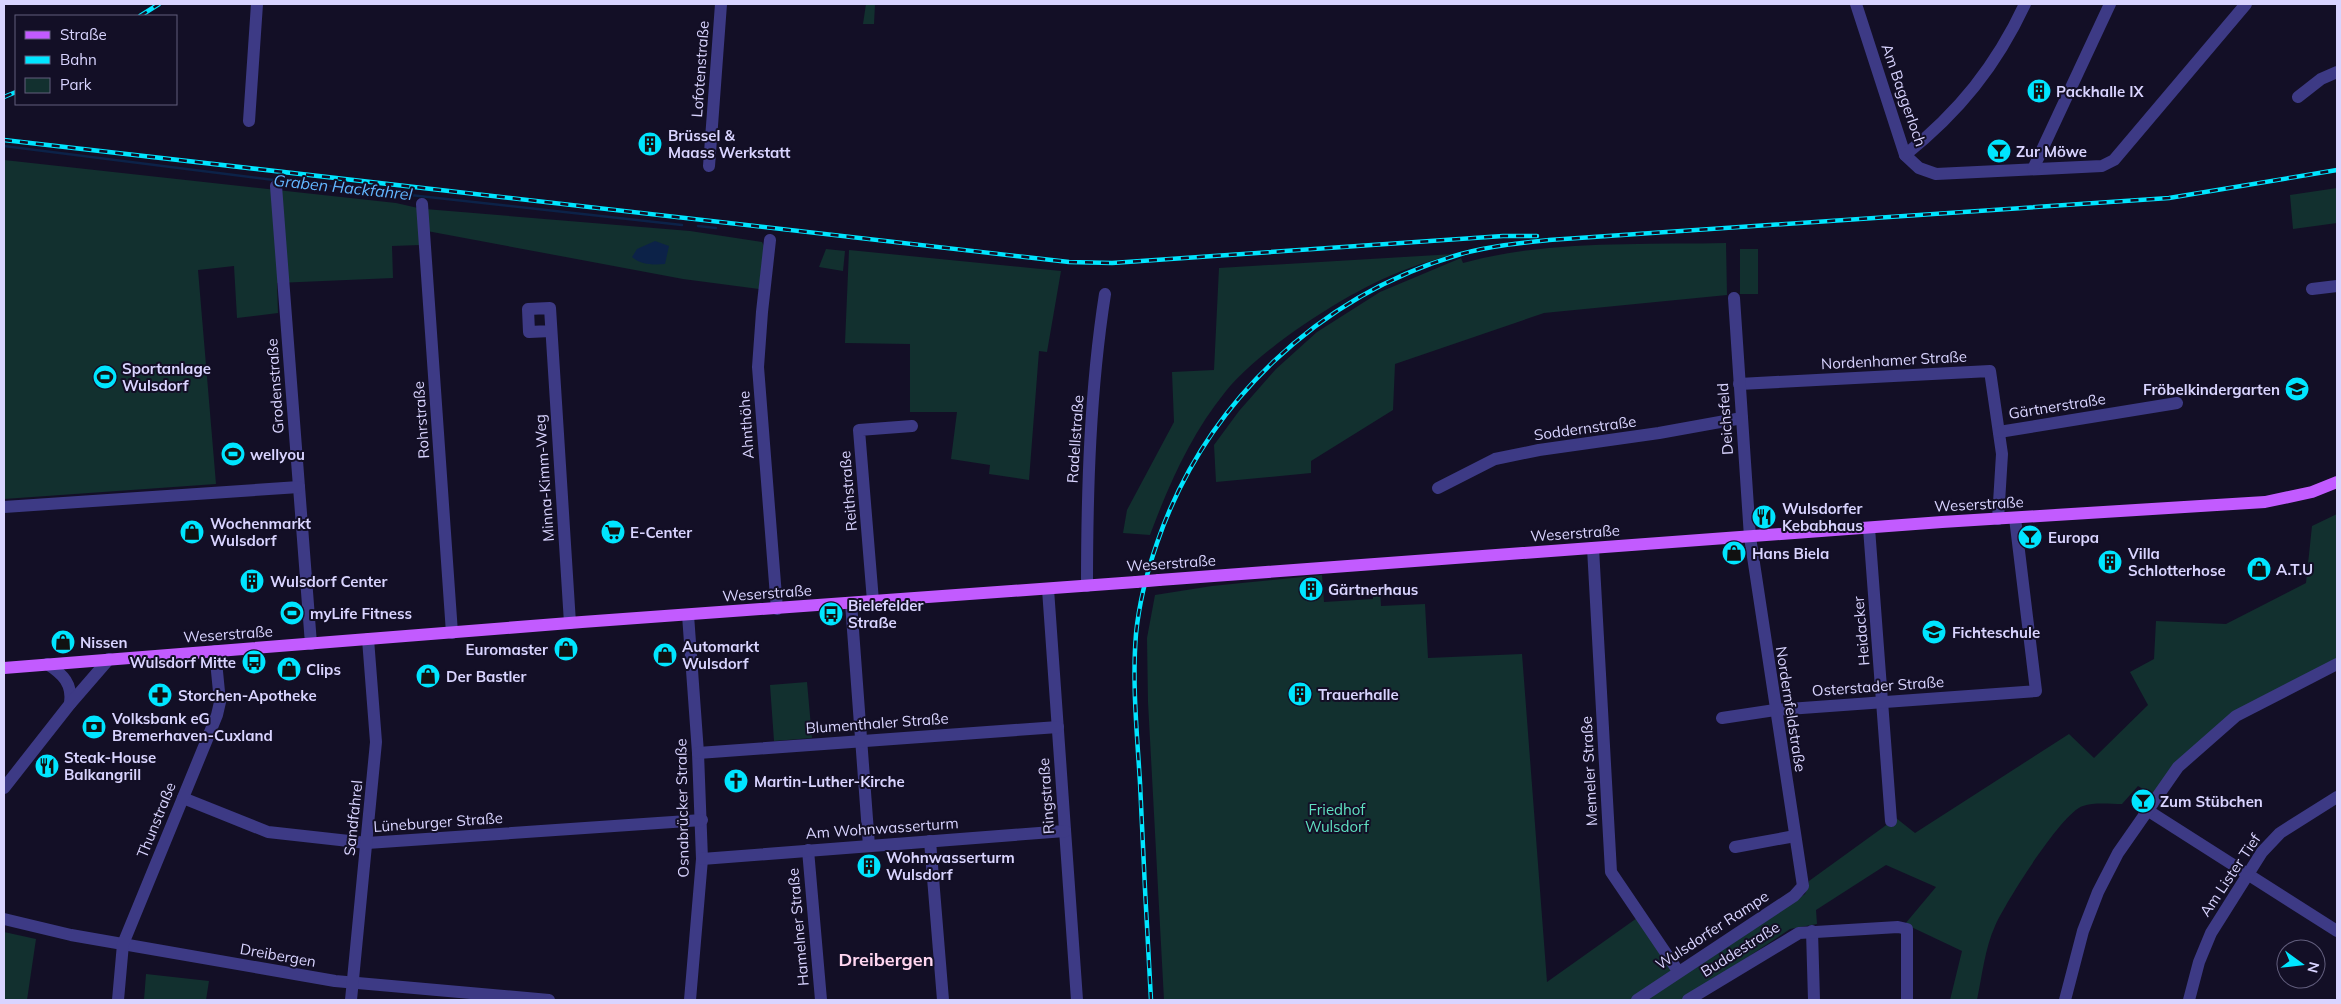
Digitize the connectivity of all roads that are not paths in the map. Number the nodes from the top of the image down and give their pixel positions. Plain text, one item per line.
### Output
1 (258, 4) edge
2 (721, 4) edge
3 (1856, 4) edge
4 (2025, 4) edge
5 (2110, 4) edge
6 (2246, 4) edge
7 (2337, 72) edge
8 (2298, 97) dead end
9 (249, 121) dead end
10 (1905, 155) junction
11 (709, 166) dead end
12 (2033, 169) junction
13 (276, 186) dead end
14 (422, 204) dead end
15 (770, 240) dead end
16 (2337, 286) edge
17 (2312, 289) dead end
18 (1105, 294) dead end
19 (1734, 298) dead end
20 (551, 331) dead end
21 (1739, 384) junction
22 (2177, 403) dead end
23 (1742, 418) junction
24 (912, 426) dead end
25 (1999, 432) junction
26 (2337, 482) edge
27 (299, 487) junction
28 (1438, 488) dead end
29 (4, 507) edge
30 (2015, 518) junction
31 (1998, 520) junction
32 (1869, 528) junction
33 (1750, 537) junction
34 (1593, 548) junction
35 (1087, 586) junction
36 (1048, 588) junction
37 (873, 601) junction
38 (851, 603) junction
39 (777, 609) junction
40 (688, 615) junction
41 (570, 623) junction
42 (452, 633) junction
43 (368, 639) junction
44 (311, 644) junction
45 (215, 651) junction
46 (109, 659) junction
47 (47, 664) junction
48 (2337, 664) edge
49 (4, 668) edge
50 (1883, 703) junction
51 (70, 704) junction
52 (1774, 710) junction
53 (1722, 718) dead end
54 (1058, 727) junction
55 (862, 740) junction
56 (698, 753) junction
57 (4, 788) edge
58 (2337, 797) edge
59 (183, 798) junction
60 (2148, 810) junction
61 (702, 820) junction
62 (1891, 821) dead end
63 (1064, 831) junction
64 (1795, 836) junction
65 (930, 841) junction
66 (367, 843) junction
67 (869, 846) junction
68 (1735, 847) dead end
69 (808, 850) junction
70 (702, 859) junction
71 (2248, 875) junction
72 (1803, 886) joint
73 (4, 919) edge
74 (1812, 931) junction
75 (2337, 931) edge
76 (123, 944) junction
77 (1678, 971) junction
78 (353, 984) junction
79 (118, 1000) edge
80 (351, 1000) edge
81 (549, 1000) edge
82 (690, 1000) edge
83 (821, 1000) edge
84 (943, 1000) edge
85 (1076, 1000) edge
86 (1636, 1000) edge
87 (1688, 1000) edge
88 (1814, 1000) edge
89 (1907, 1000) edge
90 (2066, 1000) edge
91 (2189, 1000) edge

1 - 9 street
2 - 11 street, Lofotenstraße
3 - 10 street, Am Baggerloch
4 - 10 street
5 - 12 street
6 - 12 street, Am Baggerloch
7 - 8 street
10 - 12 street, Am Baggerloch
13 - 27 street, Grodenstraße
14 - 42 street, Rohrstraße
15 - 39 street, Ahnthöhe
16 - 17 street
18 - 35 street, Radellstraße
19 - 21 street, Deichsfeld
20 - 41 street, Minna-Kimm-Weg
21 - 23 street, Deichsfeld
21 - 25 street, Nordenhamer Straße
22 - 25 street, Gärtnerstraße
23 - 28 street, Soddernstraße
23 - 33 street, Deichsfeld
24 - 37 street, Reithstraße
25 - 31 street, Gärtnerstraße
26 - 30 main road, Weserstraße
27 - 29 street
27 - 44 street, Grodenstraße
30 - 31 main road, Weserstraße
30 - 50 street, Osterstader Straße
31 - 32 main road, Weserstraße
32 - 33 main road, Weserstraße
32 - 50 street, Heidacker
33 - 34 main road, Weserstraße
33 - 52 street, Nordernfeldstraße
34 - 35 main road, Weserstraße, bridge
34 - 77 street, Memeler Straße
35 - 36 main road, Weserstraße
36 - 37 main road, Weserstraße
36 - 54 street, Ringstraße
37 - 38 main road, Weserstraße
38 - 39 main road, Weserstraße
38 - 55 street
39 - 40 main road, Weserstraße
40 - 41 main road, Weserstraße
40 - 56 street, Osnabrücker Straße
41 - 42 main road, Weserstraße
42 - 43 main road, Weserstraße
43 - 44 main road, Weserstraße
43 - 66 street, Sandfahrel
44 - 45 main road, Weserstraße
45 - 46 main road, Weserstraße
45 - 59 street, Thunstraße
46 - 47 main road, Weserstraße
46 - 51 street
47 - 49 main road, Weserstraße
47 - 51 street
48 - 60 street
50 - 52 street, Osterstader Straße
50 - 62 street, Heidacker
51 - 57 street
52 - 53 street, Osterstader Straße
52 - 64 street, Nordernfeldstraße
54 - 55 street, Blumenthaler Straße
54 - 63 street, Ringstraße
55 - 56 street, Blumenthaler Straße
55 - 67 street
56 - 61 street, Osnabrücker Straße
58 - 71 street, Am Lister Tief
59 - 66 street, Lüneburger Straße
59 - 76 street, Thunstraße
60 - 71 street
60 - 90 street
61 - 66 street, Lüneburger Straße
61 - 70 street, Osnabrücker Straße
63 - 65 street, Am Wohnwasserturm
63 - 85 street, Ringstraße
64 - 68 street
64 - 72 street, Nordernfeldstraße
65 - 67 street, Am Wohnwasserturm
65 - 84 street
66 - 78 street, Sandfahrel
67 - 69 street, Am Wohnwasserturm
69 - 70 street, Am Wohnwasserturm
69 - 83 street, Hamelner Straße
70 - 82 street, Osnabrücker Straße
71 - 75 street
71 - 91 street, Am Lister Tief
72 - 77 street, Wulsdorfer Rampe
73 - 76 street, Dreibergen
74 - 87 street, Buddestraße
74 - 88 street
74 - 89 street, Buddestraße
76 - 78 street, Dreibergen
76 - 79 street, Thunstraße
77 - 86 street, Wulsdorfer Rampe
78 - 80 street, Sandfahrel
78 - 81 street, Dreibergen

